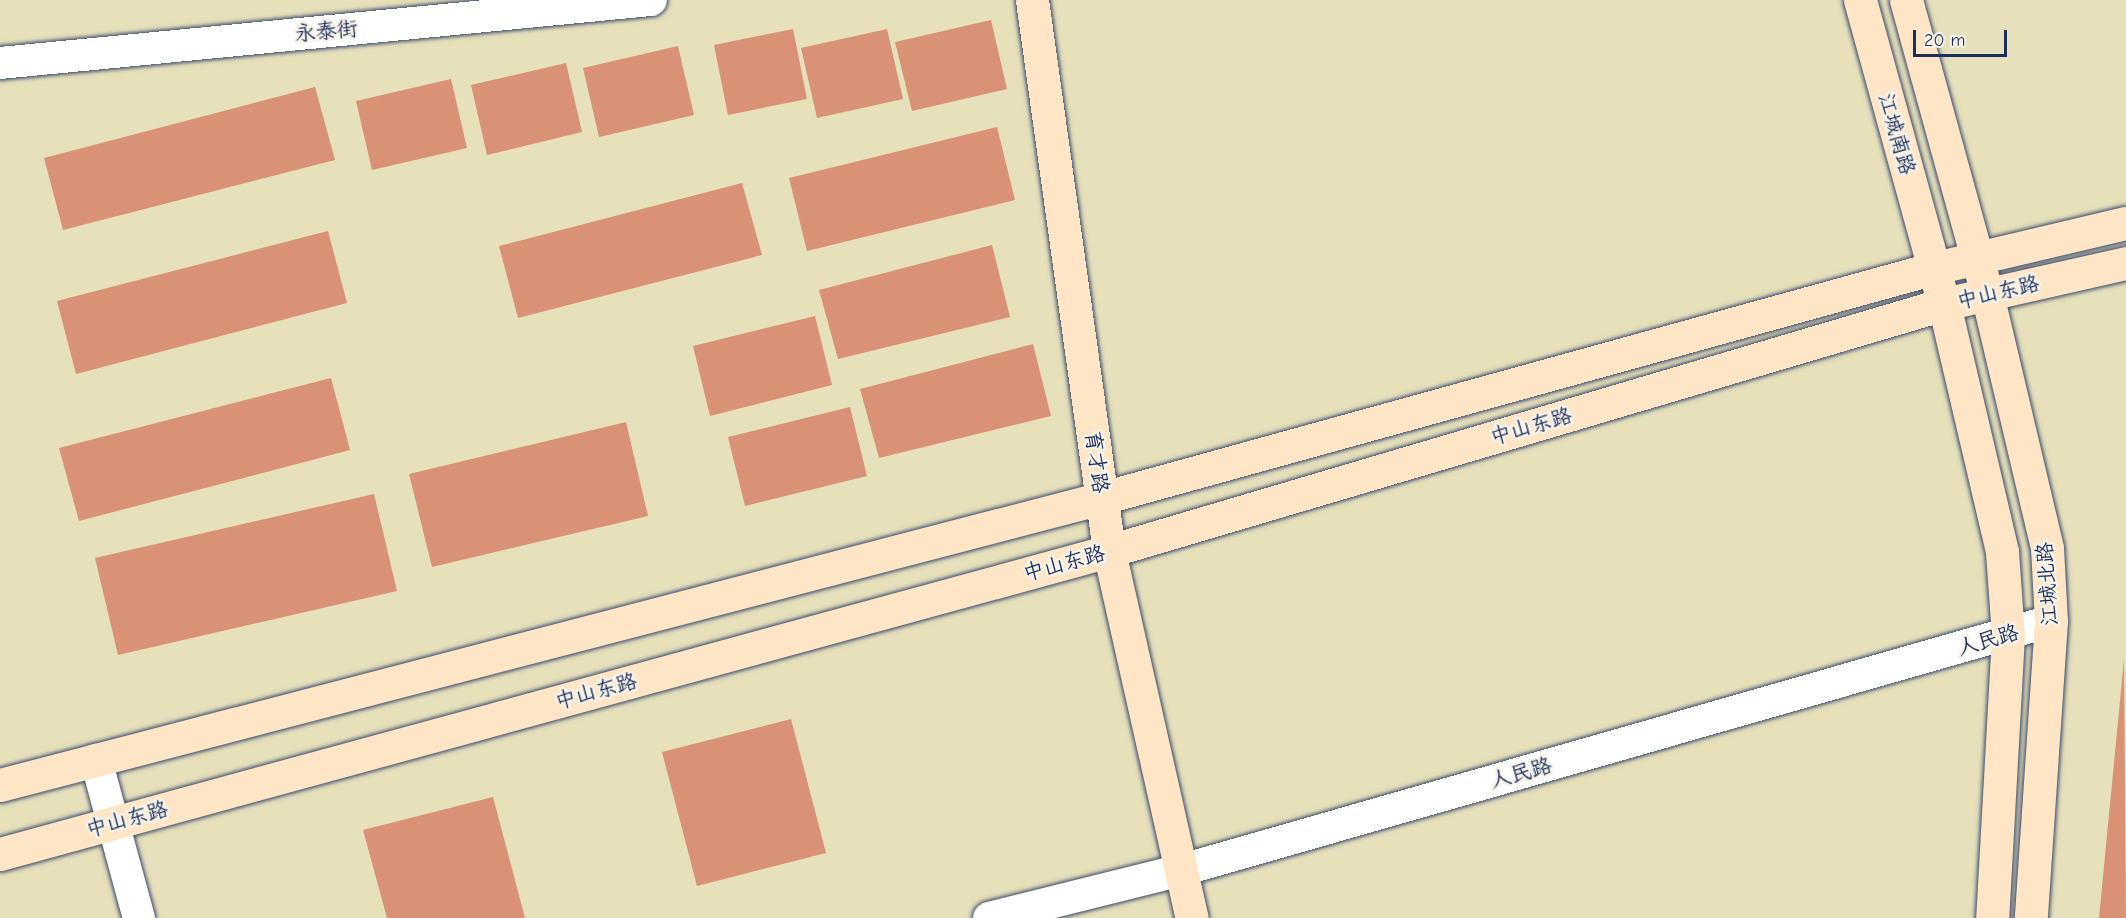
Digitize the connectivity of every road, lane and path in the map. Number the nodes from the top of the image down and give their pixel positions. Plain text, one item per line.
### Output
1 (651, 0) edge
2 (1032, 0) edge
3 (1860, 0) edge
4 (1906, 0) edge
5 (0, 63) edge
6 (2126, 223) edge
7 (1977, 258) junction
8 (2126, 263) edge
9 (1935, 268) junction
10 (1987, 294) junction
11 (1944, 304) junction
12 (1102, 498) junction
13 (1108, 551) junction
14 (2051, 621) junction
15 (2008, 635) junction
16 (96, 760) junction
17 (0, 785) edge
18 (113, 823) junction
19 (0, 854) edge
20 (1182, 870) junction
21 (139, 918) edge
22 (989, 918) edge
23 (1192, 918) edge
24 (1992, 918) edge
25 (2031, 918) edge

1 - 5 street, 永泰街
2 - 12 main road, 育才路
3 - 9 main road, 江城南路
4 - 7 main road, 江城南路
6 - 7 main road, 中山东路
7 - 9 main road, 中山东路
7 - 10 main road, 江城北路
8 - 10 main road, 中山东路
9 - 11 main road, 江城北路
9 - 12 main road, 中山东路
10 - 11 main road, 中山东路
10 - 14 main road, 江城北路
11 - 13 main road, 中山东路
11 - 15 main road, 江城北路
12 - 13 main road, 育才路
12 - 16 main road, 中山东路
13 - 18 main road, 中山东路
13 - 20 main road, 育才路
14 - 15 street, 人民路
14 - 25 main road, 江城北路
15 - 20 street, 人民路
15 - 24 main road, 江城北路
16 - 17 main road, 中山东路
16 - 18 street
18 - 19 main road, 中山东路
18 - 21 street
20 - 22 street, 人民路
20 - 23 main road, 育才路

